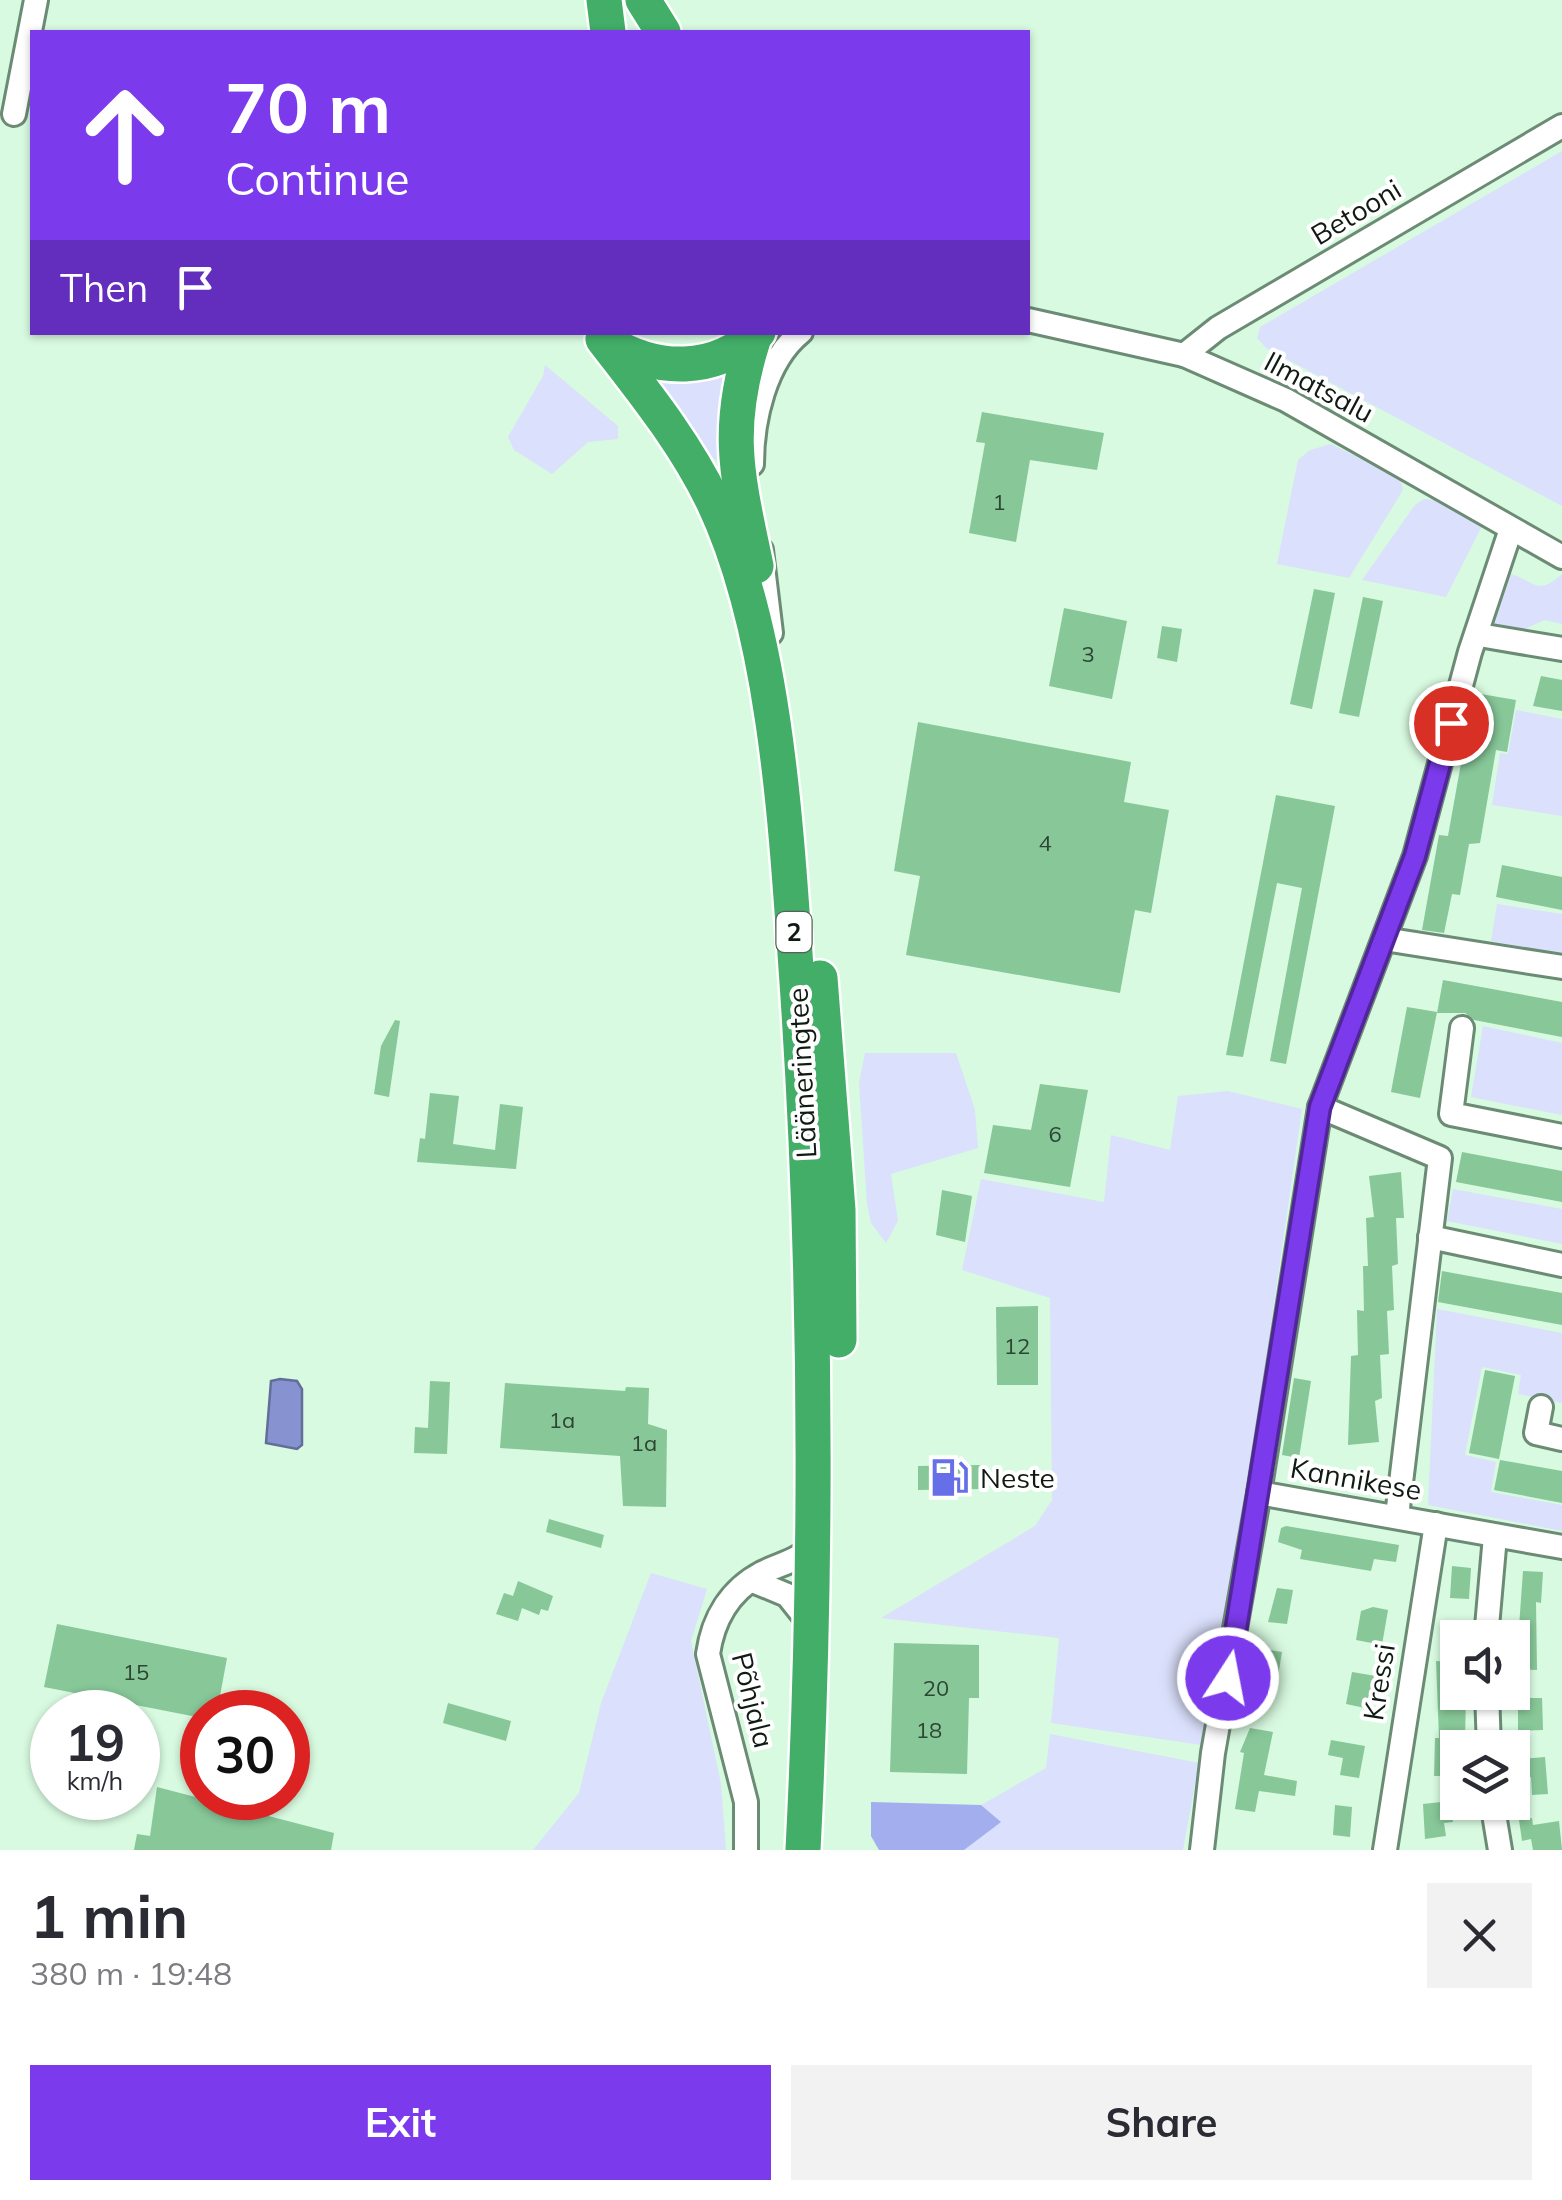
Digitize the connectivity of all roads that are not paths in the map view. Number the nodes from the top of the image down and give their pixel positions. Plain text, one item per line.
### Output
1 (36, 0) edge
2 (604, 0) edge
3 (643, 0) edge
4 (30, 30) edge
5 (608, 30) edge
6 (662, 30) edge
7 (30, 33) edge
8 (15, 114) edge
9 (1562, 126) edge
10 (1030, 320) edge
11 (758, 335) edge
12 (760, 335) edge
13 (797, 335) edge
14 (600, 336) edge
15 (1184, 354) junction
16 (1510, 529) junction
17 (1562, 557) edge
18 (1479, 635) junction
19 (772, 641) junction
20 (1562, 648) edge
21 (1384, 939) junction
22 (1562, 967) edge
23 (1462, 1028) dead end
24 (1320, 1107) junction
25 (1451, 1114) junction
26 (1562, 1136) edge
27 (1440, 1158) junction
28 (1430, 1237) junction
29 (1562, 1265) edge
30 (1541, 1407) dead end
31 (1562, 1438) edge
32 (1258, 1493) junction
33 (1397, 1516) junction
34 (1436, 1524) junction
35 (1495, 1536) junction
36 (815, 1541) junction
37 (1562, 1547) edge
38 (753, 1581) junction
39 (1488, 1620) edge
40 (813, 1628) junction
41 (1495, 1820) edge
42 (746, 1850) edge
43 (803, 1850) edge
44 (825, 1850) edge
45 (1202, 1850) edge
46 (1385, 1850) edge
47 (1500, 1850) edge

1 - 4 street
2 - 5 highway
3 - 6 highway
7 - 8 street
9 - 15 street, Betooni
10 - 15 street, Ilmatsalu
11 - 14 highway
12 - 19 highway, Lääneringtee / 2
13 - 19 street
14 - 36 highway, Lääneringtee / 2
15 - 16 street, Ilmatsalu
16 - 17 street, Ilmatsalu
16 - 18 street
18 - 20 street
18 - 21 street
19 - 44 highway, Lääneringtee / 2
21 - 22 street
21 - 24 street
23 - 25 street
24 - 27 street
24 - 32 street
25 - 26 street
25 - 27 street
27 - 28 street
28 - 29 street
28 - 33 street
30 - 31 street
32 - 33 street, Kannikese
32 - 45 street, Kannikese
33 - 34 street, Kannikese
34 - 35 street, Kannikese
34 - 46 street, Kressi
35 - 37 street, Kannikese
35 - 39 street
36 - 38 street, Põhjala
36 - 40 highway, Lääneringtee / 2
38 - 40 street
38 - 42 street, Põhjala
40 - 43 highway, Lääneringtee / 2
41 - 47 street

